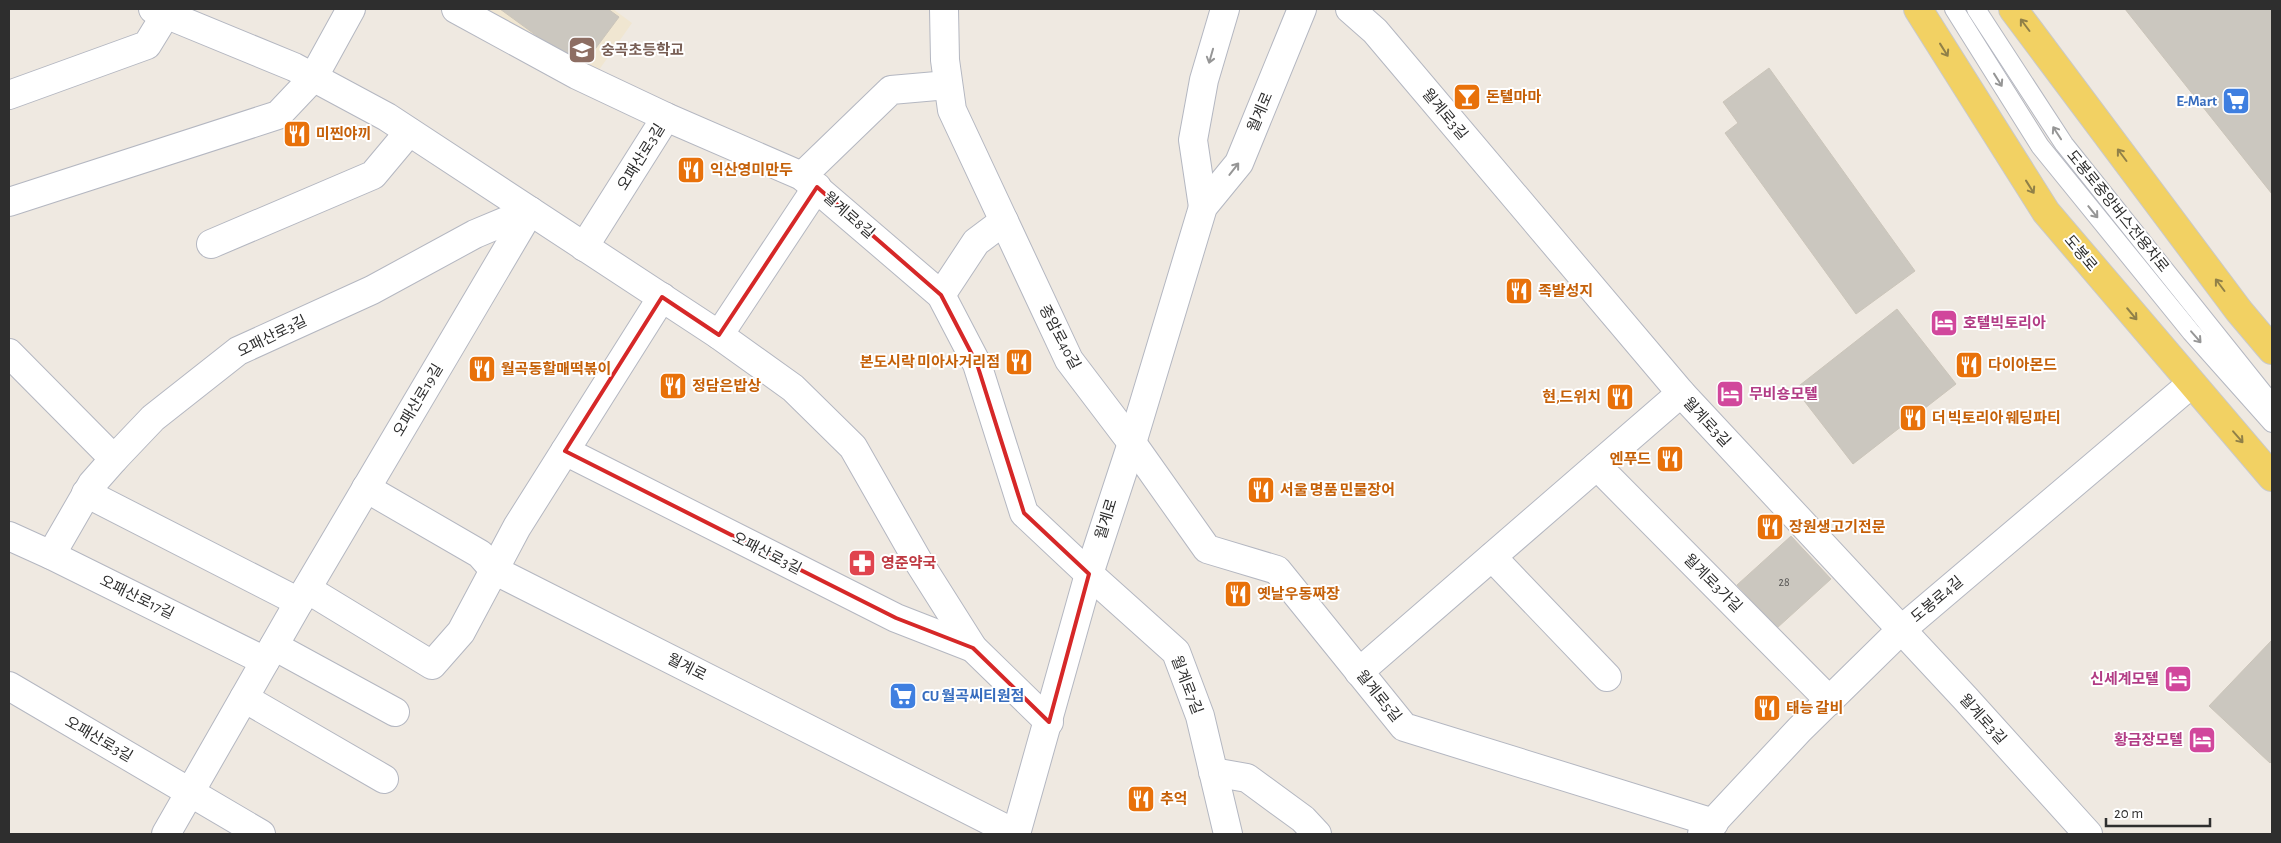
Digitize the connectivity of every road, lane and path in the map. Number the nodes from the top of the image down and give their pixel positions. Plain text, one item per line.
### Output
1 (351, 9) edge
2 (456, 9) edge
3 (944, 9) edge
4 (1224, 9) edge
5 (1302, 9) edge
6 (1350, 9) edge
7 (1918, 9) edge
8 (1954, 9) edge
9 (1976, 9) edge
10 (2013, 9) edge
11 (159, 12) edge
12 (313, 78) junction
13 (948, 85) junction
14 (9, 95) edge
15 (666, 118) junction
16 (409, 132) junction
17 (810, 181) junction
18 (9, 202) edge
19 (1203, 207) junction
20 (530, 211) junction
21 (1004, 221) junction
22 (211, 244) dead end
23 (584, 247) junction
24 (941, 295) junction
25 (662, 297) junction
26 (719, 335) junction
27 (2272, 350) edge
28 (9, 353) edge
29 (2191, 384) junction
30 (1681, 393) junction
31 (2272, 404) edge
32 (2272, 423) edge
33 (1132, 443) junction
34 (565, 451) junction
35 (114, 459) junction
36 (1597, 466) junction
37 (2272, 477) edge
38 (366, 488) junction
39 (86, 493) junction
40 (9, 536) edge
41 (51, 554) junction
42 (1492, 557) junction
43 (494, 570) junction
44 (1089, 574) junction
45 (303, 596) junction
46 (1902, 630) junction
47 (973, 648) junction
48 (270, 653) junction
49 (1359, 672) junction
50 (1607, 677) dead end
51 (9, 686) edge
52 (244, 698) junction
53 (1830, 701) junction
54 (396, 712) dead end
55 (1049, 722) junction
56 (1213, 772) junction
57 (384, 779) dead end
58 (190, 792) junction
59 (1708, 828) edge
60 (2077, 831) edge
61 (166, 834) edge
62 (261, 834) edge
63 (1016, 834) edge
64 (1228, 834) edge
65 (1317, 834) edge

1 - 12 street
2 - 15 street, 월계로8길
3 - 13 street, 종암로40길
4 -> 19 street, 월계로
19 -> 5 street, 월계로
6 - 30 street, 월계로3길
7 -> 29 main road, 도봉로
8 -> 32 lane
31 -> 9 lane, 도봉로중앙버스전용차로
27 -> 10 main road
11 - 12 street, 오패산로3길
11 - 14 street, 오패산로3길
12 - 16 street, 오패산로3길
12 - 18 street
13 - 17 street
13 - 21 street, 종암로40길
15 - 17 street, 월계로8길
15 - 23 street, 오패산로3길
16 - 20 street, 오패산로3길
16 - 22 street
17 - 24 street, 월계로8길
17 - 26 street
19 - 33 street, 월계로
20 - 23 street, 오패산로3길
20 - 35 street, 오패산로3길
20 - 38 street, 오패산로19길
21 - 24 street
21 - 33 street, 종암로40길
23 - 25 street, 오패산로3길
24 - 44 street, 월계로8길
25 - 26 street, 오패산로3길
25 - 34 street
26 - 47 street, 오패산로3길
28 - 35 street
29 -> 37 main road, 도봉로
29 - 46 street, 도봉로4길
30 - 36 street
30 - 46 street, 월계로3길
33 - 44 street, 월계로
33 - 49 street, 월계로5길
34 - 43 street
34 - 47 street, 오패산로3길
35 - 39 street, 오패산로3길
36 - 42 street
36 - 53 street, 월계로3가길
38 - 43 street, 월계로
38 - 45 street, 오패산로19길
39 - 41 street, 오패산로3길
39 - 45 street
40 - 41 street, 오패산로17길
41 - 48 street, 오패산로17길
42 - 49 street
42 - 50 street
43 - 45 street
43 - 63 street, 월계로
44 - 55 street, 월계로
44 - 56 street, 월계로7길
45 - 48 street, 오패산로19길
46 - 53 street, 도봉로4길
46 - 60 street, 월계로3길
47 - 55 street, 오패산로3길
48 - 52 street, 오패산로19길
48 - 54 street
49 - 59 street, 월계로5길
51 - 58 street, 오패산로3길
52 - 57 street
52 - 58 street, 오패산로19길
53 - 59 street, 도봉로4길
55 - 63 street, 월계로
56 - 64 street, 월계로7길
56 - 65 street
58 - 61 street, 오패산로19길
58 - 62 street

